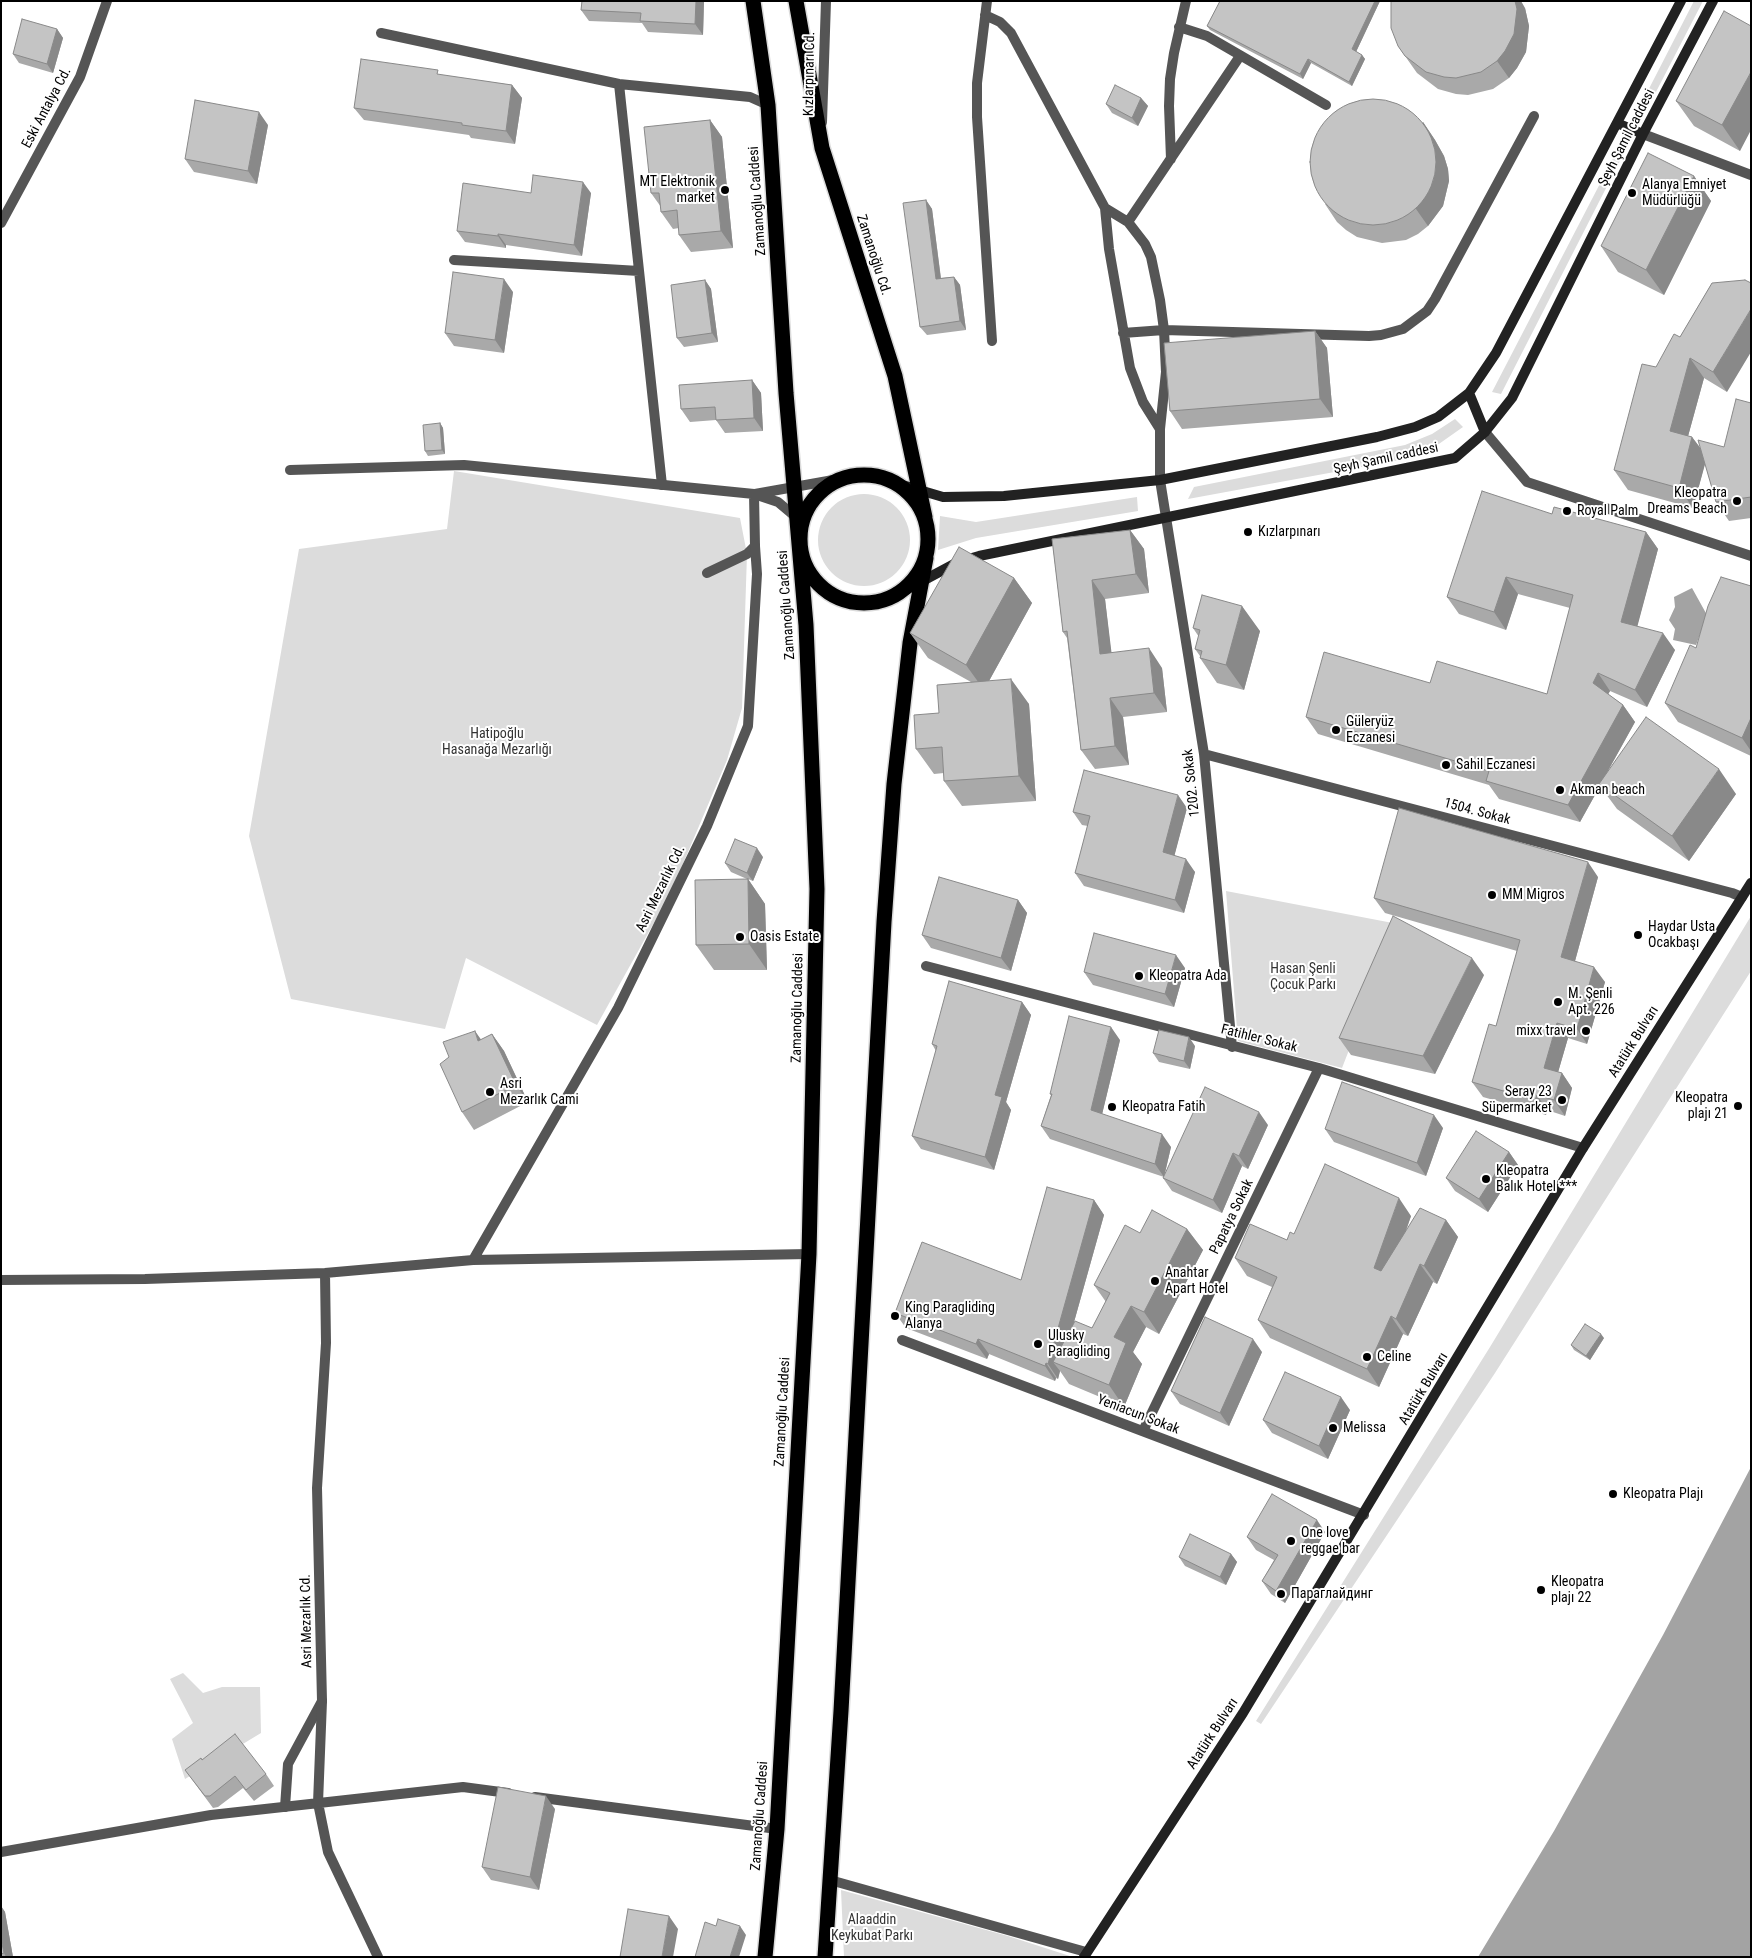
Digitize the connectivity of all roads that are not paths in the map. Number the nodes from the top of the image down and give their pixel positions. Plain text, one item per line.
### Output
1 (107, 1) edge
2 (753, 1) edge
3 (796, 1) edge
4 (826, 1) edge
5 (987, 1) edge
6 (1186, 1) edge
7 (1681, 1) edge
8 (1713, 1) edge
9 (985, 15) junction
10 (1179, 27) junction
11 (381, 33) dead end
12 (1240, 56) junction
13 (620, 84) junction
14 (768, 105) junction
15 (1326, 105) dead end
16 (1534, 116) dead end
17 (1617, 123) junction
18 (1643, 134) junction
19 (822, 148) junction
20 (1171, 159) junction
21 (1751, 175) edge
22 (1105, 208) junction
23 (1128, 222) junction
24 (1, 223) edge
25 (454, 260) dead end
26 (640, 271) junction
27 (1164, 330) junction
28 (1124, 333) junction
29 (992, 341) dead end
30 (1469, 393) junction
31 (1160, 429) junction
32 (1485, 432) junction
33 (290, 470) dead end
34 (839, 479) junction
35 (1160, 480) junction
36 (899, 484) junction
37 (662, 485) junction
38 (794, 487) junction
39 (919, 490) junction
40 (754, 494) junction
41 (925, 517) junction
42 (797, 518) junction
43 (1165, 518) junction
44 (755, 546) junction
45 (800, 548) junction
46 (1751, 556) edge
47 (926, 558) junction
48 (707, 573) dead end
49 (921, 581) junction
50 (900, 592) junction
51 (1204, 754) junction
52 (1751, 883) edge
53 (1742, 897) junction
54 (926, 966) dead end
55 (1232, 1047) junction
56 (1319, 1068) junction
57 (1583, 1148) junction
58 (809, 1254) junction
59 (473, 1260) junction
60 (324, 1272) junction
61 (1, 1280) edge
62 (902, 1340) dead end
63 (1143, 1431) junction
64 (1364, 1515) junction
65 (322, 1701) junction
66 (318, 1804) junction
67 (285, 1807) junction
68 (777, 1829) junction
69 (1, 1852) edge
70 (830, 1880) junction
71 (1085, 1955) edge
72 (378, 1957) edge
73 (766, 1957) edge
74 (825, 1957) edge

1 - 24 street, Eski Antalya Cd.
2 - 14 highway, Zamanoğlu Caddesi
3 - 19 highway, Zamanoğlu Cd.
4 - 19 street, Kızlarpınarı Cd.
5 - 9 street
6 - 10 street
7 - 17 main road, Şeyh Şamil caddesi
8 - 18 main road, Şeyh Şamil caddesi
9 - 22 street
9 - 29 street
10 - 12 street
10 - 20 street
11 - 13 street
12 - 15 street
12 - 20 street
13 - 14 street
13 - 26 street
14 - 38 highway, Zamanoğlu Caddesi
16 - 27 street
17 - 18 main road
17 - 30 main road, Şeyh Şamil caddesi
18 - 21 street
18 - 32 main road, Şeyh Şamil caddesi
19 - 39 highway, Zamanoğlu Cd.
20 - 23 street
22 - 23 street
22 - 28 street
23 - 27 street, 1202. Sokak
25 - 26 street
26 - 37 street
27 - 28 street
27 - 31 street, 1202. Sokak
28 - 31 street
30 - 32 main road
30 - 35 main road, Şeyh Şamil caddesi
31 - 35 street, 1202. Sokak
32 - 43 main road, Şeyh Şamil caddesi
32 - 46 street
33 - 37 street
34 - 36 highway
34 - 38 street
34 - 45 highway
35 - 39 main road, Şeyh Şamil caddesi
35 - 43 street, 1202. Sokak
36 - 39 main road, Şeyh Şamil caddesi
36 - 41 highway
37 - 40 street
38 - 40 street
38 - 42 highway, Zamanoğlu Caddesi
39 - 41 highway, Zamanoğlu Cd.
40 - 42 street
40 - 44 street, Asri Mezarlık Cd.
41 - 47 highway
42 - 45 highway, Zamanoğlu Caddesi
43 - 49 main road, Şeyh Şamil caddesi
43 - 51 street, 1202. Sokak
44 - 48 street
44 - 59 street, Asri Mezarlık Cd.
45 - 50 highway
45 - 58 highway, Zamanoğlu Caddesi
47 - 49 highway
47 - 50 highway
49 - 50 main road, Şeyh Şamil caddesi
49 - 70 highway
51 - 53 street, 1504. Sokak
51 - 55 street, 1202. Sokak
52 - 53 main road, Atatürk Bulvarı
53 - 57 main road, Atatürk Bulvarı
54 - 55 street, Fatihler Sokak
55 - 56 street, Fatihler Sokak
56 - 57 street, Fatihler Sokak
56 - 63 street, Papatya Sokak
57 - 64 main road, Atatürk Bulvarı
58 - 59 street
58 - 68 highway, Zamanoğlu Caddesi
59 - 60 street
60 - 61 street
60 - 65 street, Asri Mezarlık Cd.
62 - 63 street, Yeniacun Sokak
63 - 64 street, Yeniacun Sokak
64 - 71 main road, Atatürk Bulvarı
65 - 66 street, Asri Mezarlık Cd.
65 - 67 street
66 - 67 street
66 - 68 street
66 - 72 street, Asri Mezarlık Cd.
67 - 69 street
68 - 73 highway, Zamanoğlu Caddesi
70 - 71 street
70 - 74 highway

